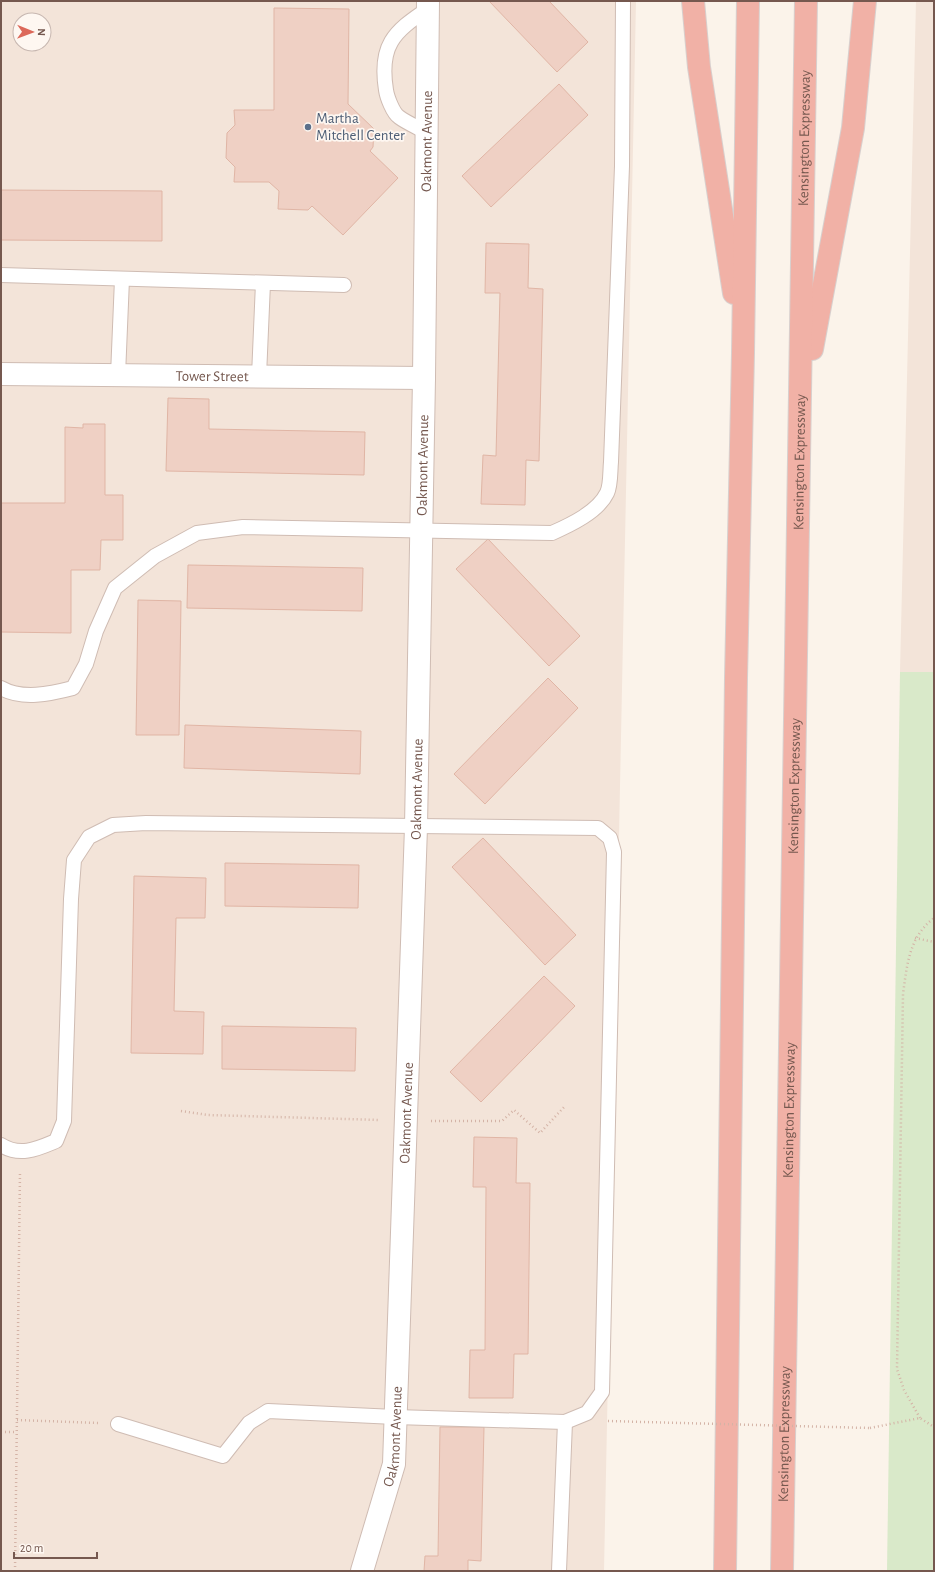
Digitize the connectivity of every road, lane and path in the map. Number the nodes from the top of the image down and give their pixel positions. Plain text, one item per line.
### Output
1 (623, 1) edge
2 (693, 1) edge
3 (748, 1) edge
4 (806, 1) edge
5 (865, 1) edge
6 (428, 5) edge
7 (426, 132) junction
8 (1, 275) edge
9 (122, 279) junction
10 (263, 283) junction
11 (344, 285) dead end
12 (744, 353) junction
13 (1, 374) edge
14 (118, 375) junction
15 (259, 376) junction
16 (424, 378) junction
17 (801, 409) junction
18 (421, 531) junction
19 (1, 688) edge
20 (416, 827) junction
21 (934, 918) edge
22 (916, 938) junction
23 (934, 942) edge
24 (1, 1145) edge
25 (20, 1151) junction
26 (395, 1417) junction
27 (920, 1418) junction
28 (17, 1420) junction
29 (606, 1420) dead end
30 (565, 1422) junction
31 (118, 1424) joint
32 (934, 1427) edge
33 (1, 1432) edge
34 (16, 1432) junction
35 (14, 1571) edge
36 (362, 1571) edge
37 (559, 1571) edge
38 (725, 1571) edge
39 (782, 1571) edge

1 - 18 lane
2 - 12 highway
3 - 12 highway
4 - 17 highway, Kensington Expressway
5 - 17 highway
6 - 7 street, Oakmont Avenue
6 - 7 lane
7 - 16 street, Oakmont Avenue
8 - 9 lane
9 - 10 lane
9 - 14 lane
10 - 11 lane
10 - 15 lane
12 - 38 highway
13 - 14 street, Tower Street
14 - 15 street, Tower Street
15 - 16 street, Tower Street
16 - 18 street, Oakmont Avenue
17 - 39 highway, Kensington Expressway
18 - 19 lane
18 - 20 street, Oakmont Avenue
20 - 25 lane
20 - 26 street, Oakmont Avenue
20 - 30 lane
21 - 22 path
22 - 23 path
22 - 27 path
24 - 25 lane
25 - 28 path
26 - 30 lane
26 - 31 lane
26 - 36 street, Oakmont Avenue
27 - 29 path, bridge
27 - 32 path
28 - 31 path
28 - 34 path
30 - 37 lane
33 - 34 path
34 - 35 path

